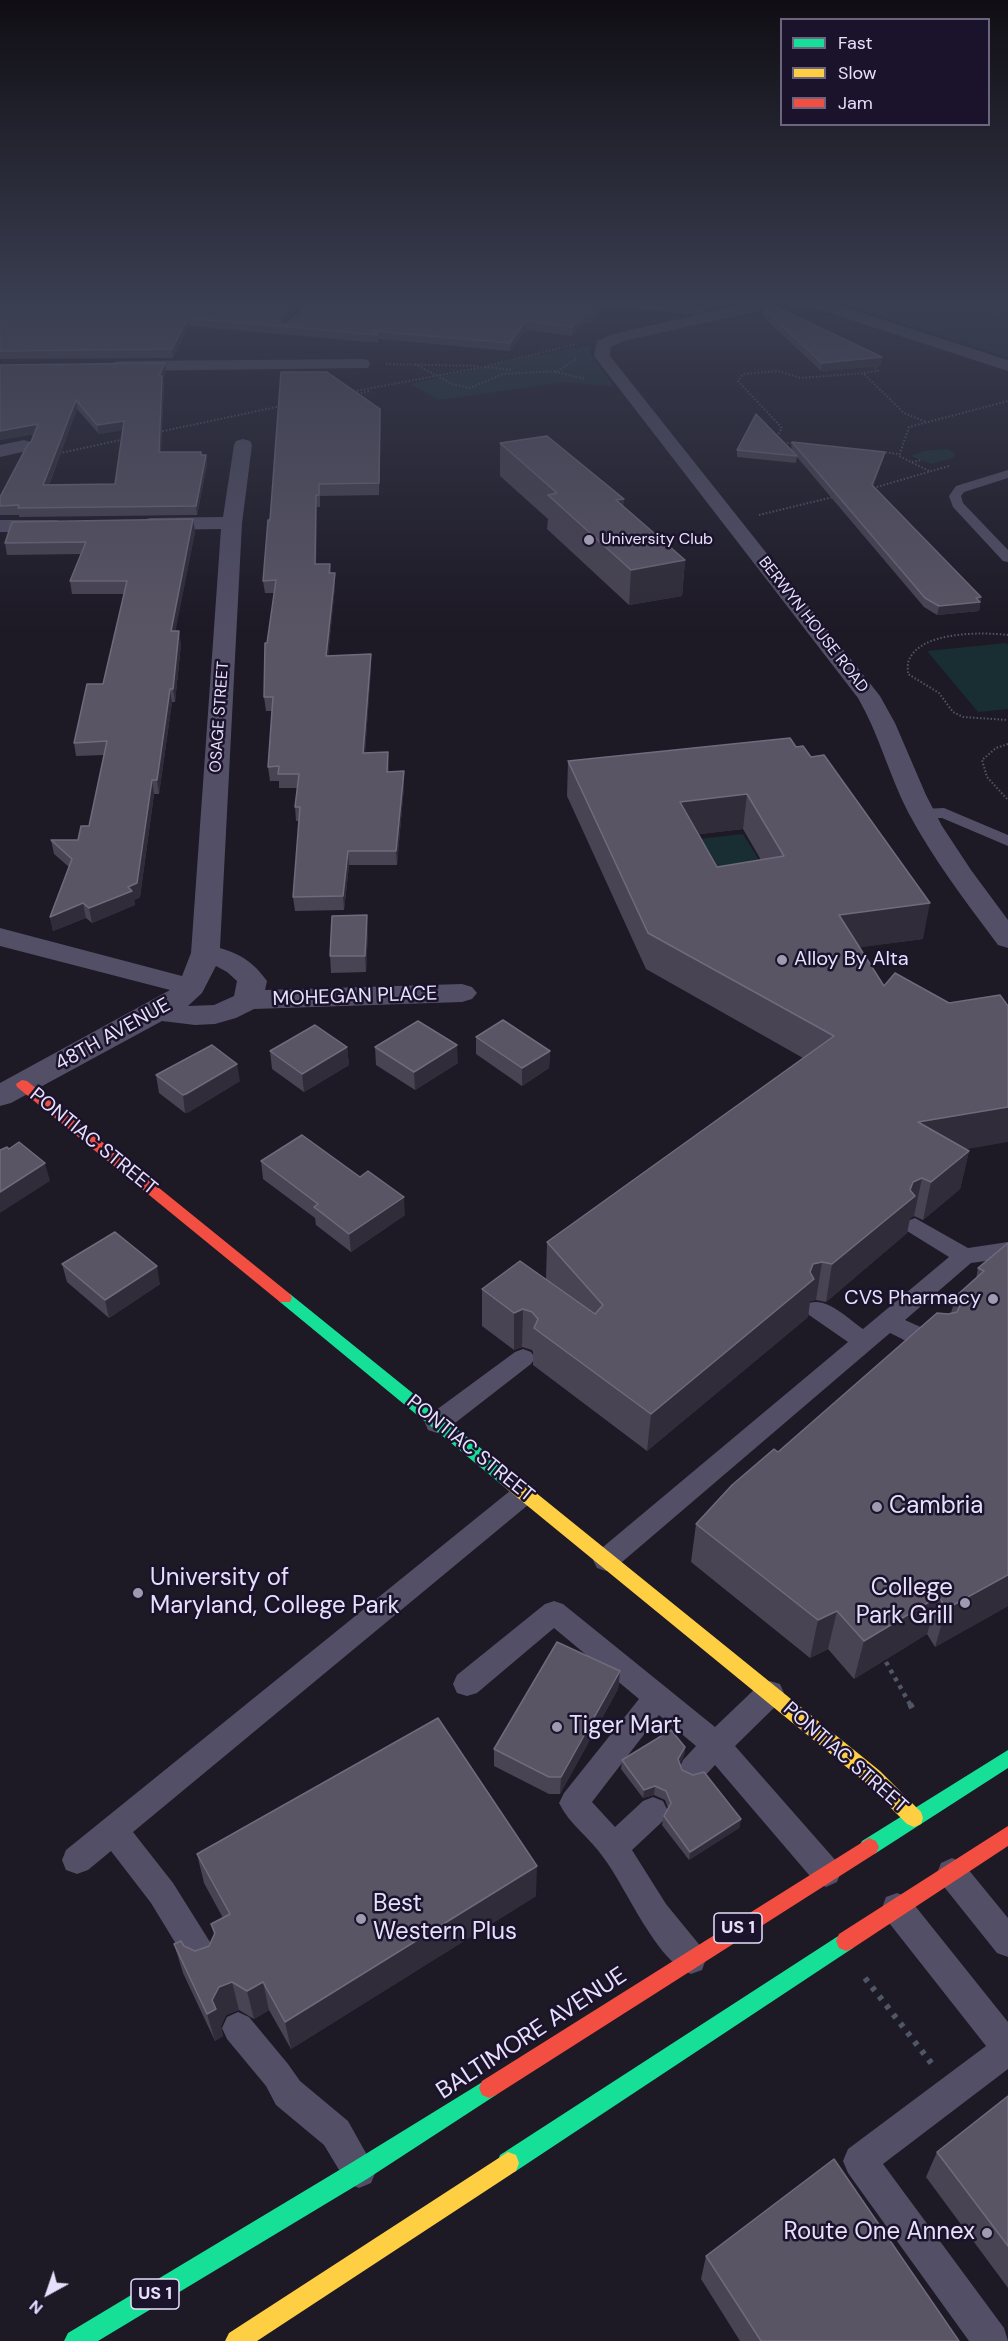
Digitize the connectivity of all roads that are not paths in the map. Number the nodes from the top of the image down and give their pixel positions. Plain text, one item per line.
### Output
1 (647, 413) edge
2 (243, 444) dead end
3 (24, 446) edge
4 (0, 451) edge
5 (1008, 474) edge
6 (987, 480) junction
7 (1007, 489) edge
8 (232, 523) junction
9 (75, 525) edge
10 (135, 525) edge
11 (0, 526) edge
12 (1008, 558) edge
13 (922, 814) junction
14 (1008, 841) edge
15 (1006, 932) edge
16 (0, 937) edge
17 (205, 953) junction
18 (192, 987) junction
19 (462, 993) dead end
20 (248, 1000) junction
21 (159, 1011) junction
22 (11, 1090) edge
23 (915, 1226) dead end
24 (1008, 1250) edge
25 (965, 1256) junction
26 (817, 1309) dead end
27 (887, 1322) junction
28 (864, 1341) junction
29 (937, 1344) edge
30 (523, 1358) dead end
31 (438, 1423) junction
32 (525, 1493) junction
33 (606, 1560) junction
34 (467, 1684) dead end
35 (770, 1693) junction
36 (657, 1697) junction
37 (716, 1745) junction
38 (1008, 1758) edge
39 (693, 1768) dead end
40 (653, 1811) dead end
41 (914, 1818) junction
42 (114, 1831) junction
43 (1008, 1835) edge
44 (614, 1847) junction
45 (77, 1860) dead end
46 (826, 1872) junction
47 (952, 1873) junction
48 (897, 1908) junction
49 (1008, 1942) edge
50 (691, 1959) junction
51 (204, 1961) edge
52 (238, 2028) dead end
53 (1008, 2048) edge
54 (359, 2171) junction
55 (76, 2341) edge
56 (237, 2341) edge
57 (992, 2341) edge

1 - 13 street, BERWYN HOUSE ROAD
2 - 8 street, OSAGE STREET
3 - 4 street
5 - 6 lane
6 - 7 lane
6 - 12 lane
8 - 10 street
8 - 17 street, OSAGE STREET
9 - 11 street
13 - 14 lane
13 - 15 street, BERWYN HOUSE ROAD
16 - 18 street
17 - 18 street, OSAGE STREET
17 - 20 street, MOHEGAN PLACE
18 - 21 street, 48TH AVENUE
19 - 20 street, MOHEGAN PLACE
20 - 21 street, MOHEGAN PLACE
21 - 22 street, 48TH AVENUE
22 - 31 main road, PONTIAC STREET
23 - 25 lane
24 - 25 lane
25 - 27 lane
26 - 28 lane
27 - 28 lane
27 - 29 lane
28 - 33 lane
30 - 31 lane
31 - 32 main road, PONTIAC STREET
32 - 33 main road, PONTIAC STREET
32 - 42 lane
33 - 35 main road, PONTIAC STREET
34 - 36 lane
35 - 37 lane
35 - 41 main road, PONTIAC STREET
36 - 37 lane
36 - 44 lane
37 - 39 lane
37 - 46 lane
38 - 41 main road, BALTIMORE AVENUE / US 1
40 - 44 lane
41 - 46 main road, BALTIMORE AVENUE / US 1
42 - 45 lane
42 - 51 lane
43 - 47 main road
44 - 50 lane
46 - 50 main road, BALTIMORE AVENUE / US 1
47 - 48 main road
47 - 49 lane
48 - 53 lane
48 - 56 main road
50 - 54 main road, BALTIMORE AVENUE / US 1
52 - 54 lane
53 - 57 lane
54 - 55 main road, BALTIMORE AVENUE / US 1

